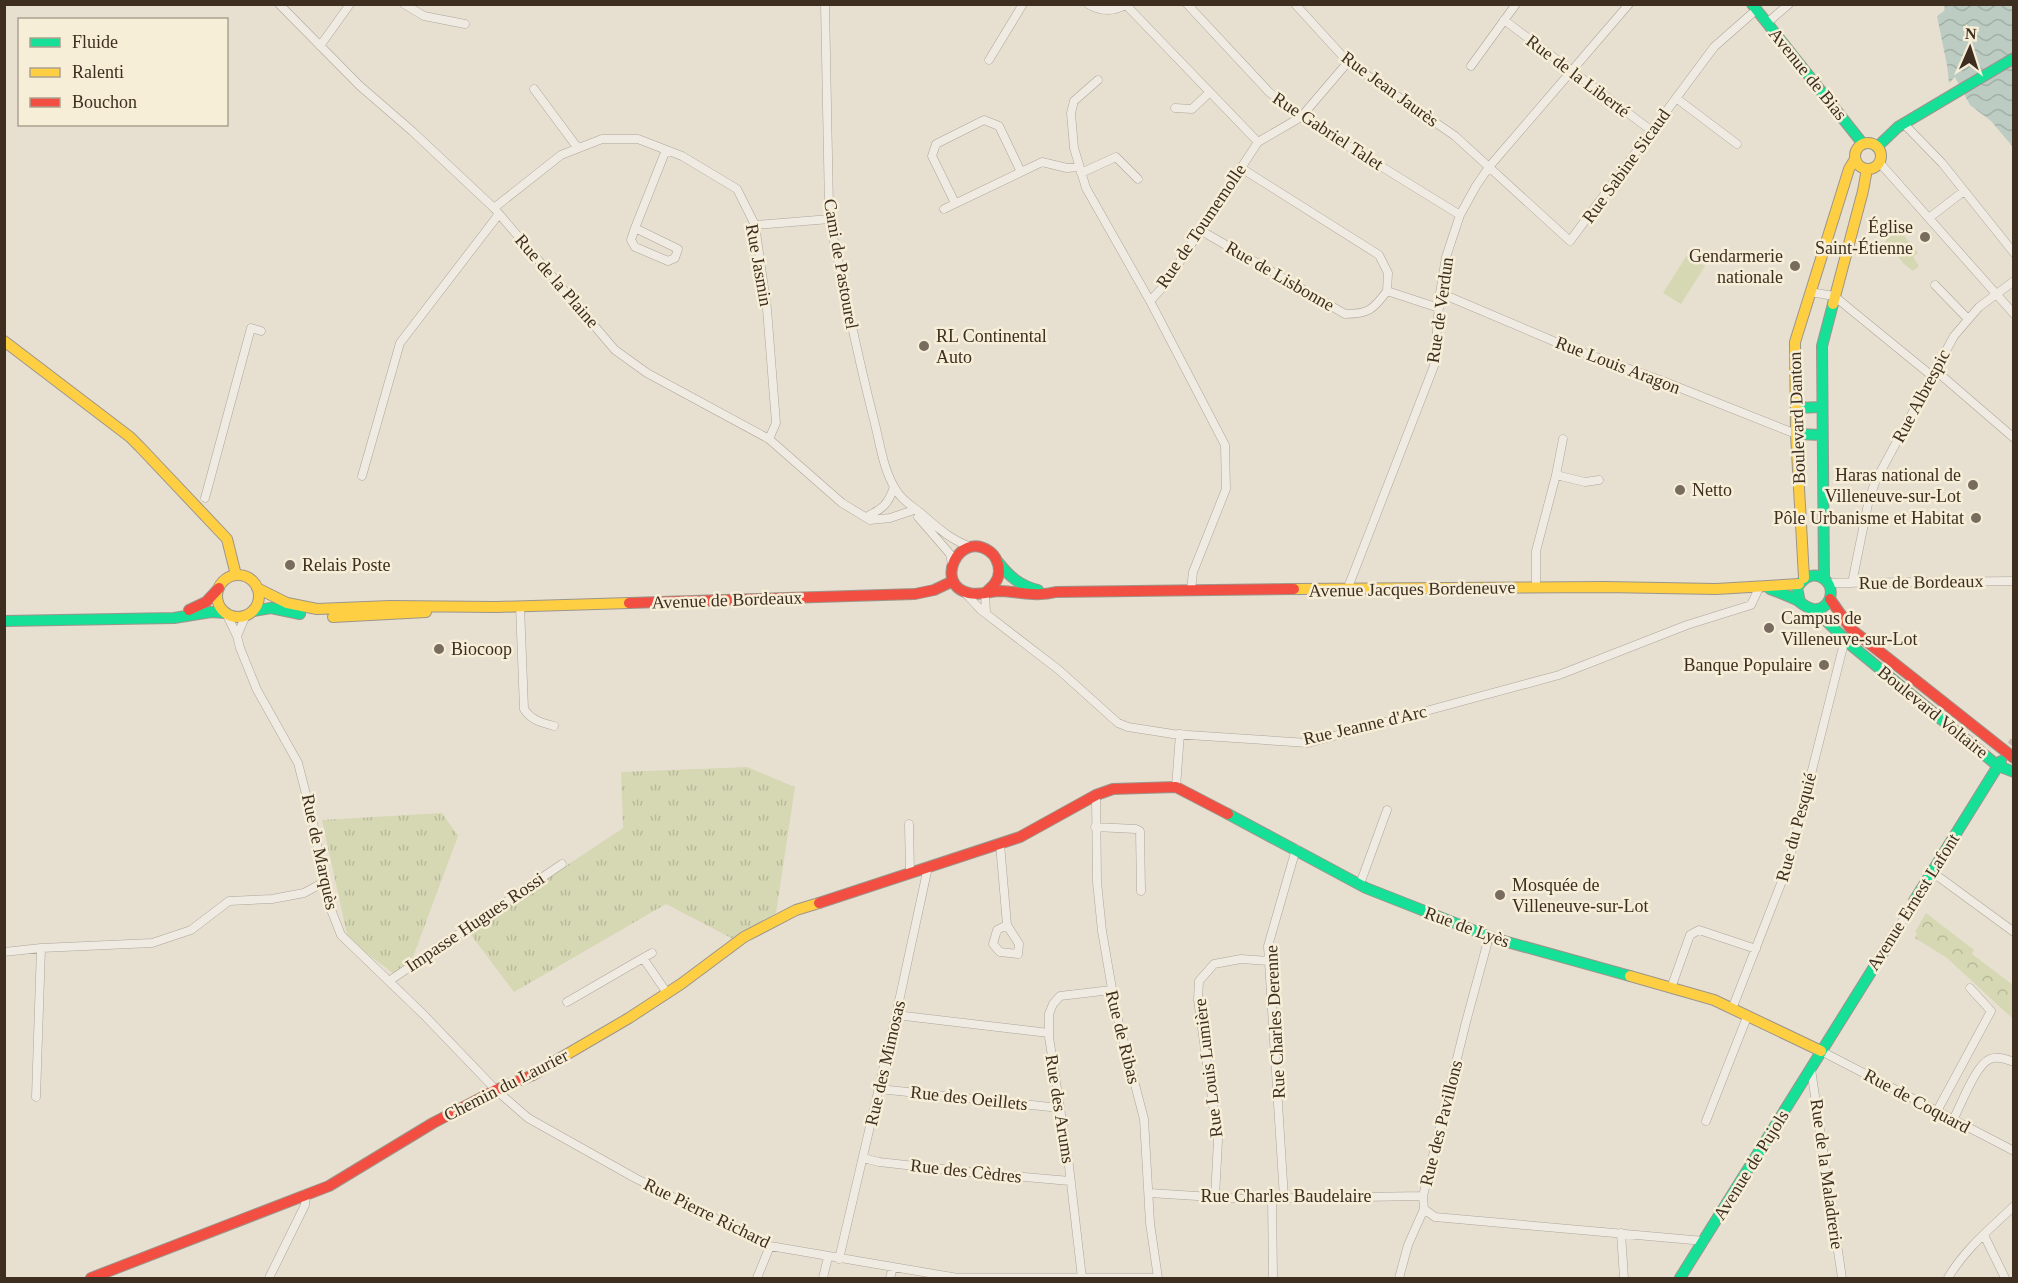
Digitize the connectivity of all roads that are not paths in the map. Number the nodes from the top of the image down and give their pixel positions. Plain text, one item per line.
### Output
1 (279, 4) edge
2 (350, 4) edge
3 (404, 4) edge
4 (825, 4) edge
5 (1023, 4) edge
6 (1088, 4) edge
7 (1187, 4) edge
8 (1296, 4) edge
9 (1516, 4) edge
10 (1790, 4) edge
11 (1126, 5) edge
12 (1625, 6) edge
13 (1754, 7) edge
14 (1504, 20) junction
15 (1767, 23) junction
16 (465, 24) dead end
17 (320, 46) junction
18 (2013, 58) edge
19 (989, 60) dead end
20 (1348, 62) junction
21 (1471, 66) dead end
22 (1572, 70) junction
23 (1098, 80) dead end
24 (534, 89) dead end
25 (1210, 92) junction
26 (1676, 98) junction
27 (1175, 108) dead end
28 (1301, 117) junction
29 (1904, 124) junction
30 (1652, 131) junction
31 (1258, 142) junction
32 (1737, 144) dead end
33 (1863, 144) junction
34 (577, 147) junction
35 (1877, 147) junction
36 (666, 150) junction
37 (1855, 159) junction
38 (1879, 162) junction
39 (1489, 167) junction
40 (1240, 168) junction
41 (1867, 169) junction
42 (1080, 170) junction
43 (1021, 172) junction
44 (1138, 179) dead end
45 (1964, 190) junction
46 (955, 203) junction
47 (944, 208) dead end
48 (496, 211) junction
49 (1460, 215) junction
50 (1929, 218) junction
51 (830, 219) junction
52 (755, 225) junction
53 (635, 228) junction
54 (1200, 230) junction
55 (2013, 253) edge
56 (2013, 280) edge
57 (1935, 285) dead end
58 (1387, 291) junction
59 (1810, 292) junction
60 (1440, 293) junction
61 (1997, 295) junction
62 (1834, 296) junction
63 (1150, 301) junction
64 (1439, 308) junction
65 (2013, 314) edge
66 (1968, 320) junction
67 (261, 331) dead end
68 (4, 341) edge
69 (1934, 373) junction
70 (1822, 407) junction
71 (1796, 408) junction
72 (1796, 434) junction
73 (1822, 435) junction
74 (2013, 438) edge
75 (770, 439) junction
76 (1563, 439) dead end
77 (362, 476) dead end
78 (1556, 476) junction
79 (1599, 480) dead end
80 (894, 487) junction
81 (204, 498) dead end
82 (914, 510) junction
83 (866, 517) junction
84 (1823, 546) junction
85 (972, 547) junction
86 (1802, 547) junction
87 (997, 560) junction
88 (952, 564) junction
89 (236, 576) junction
90 (1826, 580) junction
91 (2013, 580) edge
92 (953, 581) junction
93 (1801, 581) junction
94 (1852, 583) junction
95 (219, 588) junction
96 (257, 588) junction
97 (1536, 588) junction
98 (1764, 588) junction
99 (1191, 590) junction
100 (1347, 590) junction
101 (964, 592) junction
102 (1056, 592) junction
103 (985, 593) junction
104 (1830, 599) junction
105 (1800, 602) junction
106 (404, 606) junction
107 (520, 606) junction
108 (497, 607) junction
109 (1815, 610) junction
110 (226, 613) junction
111 (249, 613) junction
112 (986, 613) junction
113 (356, 615) junction
114 (167, 616) junction
115 (4, 621) edge
116 (237, 636) junction
117 (1845, 639) junction
118 (554, 726) dead end
119 (1180, 734) junction
120 (2010, 752) edge
121 (1998, 766) junction
122 (2013, 772) edge
123 (1176, 787) junction
124 (1096, 795) junction
125 (1387, 810) dead end
126 (909, 824) dead end
127 (1095, 827) junction
128 (1000, 844) junction
129 (1296, 849) junction
130 (562, 864) dead end
131 (928, 867) junction
132 (1932, 872) junction
133 (910, 873) junction
134 (324, 882) junction
135 (1360, 884) junction
136 (1141, 891) dead end
137 (1914, 901) joint
138 (1007, 925) dead end
139 (1899, 927) joint
140 (2013, 932) edge
141 (1489, 937) junction
142 (41, 948) junction
143 (1756, 949) junction
144 (4, 952) edge
145 (652, 953) dead end
146 (643, 958) junction
147 (1269, 960) junction
148 (389, 981) junction
149 (1671, 988) junction
150 (1970, 988) dead end
151 (1111, 990) junction
152 (667, 993) junction
153 (567, 1002) dead end
154 (1732, 1009) junction
155 (896, 1015) junction
156 (1747, 1017) junction
157 (1049, 1033) junction
158 (1821, 1051) junction
159 (2013, 1062) edge
160 (1811, 1069) junction
161 (879, 1089) junction
162 (496, 1090) junction
163 (36, 1097) dead end
164 (1060, 1108) junction
165 (1937, 1111) junction
166 (1953, 1120) junction
167 (1707, 1121) dead end
168 (2013, 1151) edge
169 (863, 1158) junction
170 (1071, 1181) junction
171 (1149, 1193) junction
172 (306, 1194) junction
173 (1423, 1196) junction
174 (1215, 1197) junction
175 (1284, 1198) junction
176 (1272, 1199) junction
177 (2013, 1206) edge
178 (1424, 1209) junction
179 (1621, 1233) junction
180 (1984, 1235) junction
181 (1704, 1241) junction
182 (770, 1246) junction
183 (828, 1257) junction
184 (839, 1259) junction
185 (893, 1267) junction
186 (91, 1278) edge
187 (269, 1278) edge
188 (757, 1278) edge
189 (823, 1278) edge
190 (890, 1278) edge
191 (1009, 1278) edge
192 (1082, 1278) edge
193 (1158, 1278) edge
194 (1273, 1278) edge
195 (1399, 1278) edge
196 (1624, 1278) edge
197 (1680, 1278) edge
198 (1842, 1278) edge
199 (1948, 1278) edge
200 (2005, 1278) edge

1 - 17 street, Rue de la Plaine
2 - 17 street
3 - 16 street
4 - 51 street, Cami de Pastourel
5 - 19 street
6 - 11 street
7 - 28 street, Rue Gabriel Talet
8 - 20 street, Rue Jean Jaurès
9 - 14 street
10 - 15 street
11 - 25 street
12 - 22 street, Rue de Verdun
13 - 15 main road, Avenue de Bias
13 - 26 street, Rue Sabine Sicaud
14 - 21 street
14 - 22 street, Rue de la Liberté
15 - 33 main road, Avenue de Bias
17 - 48 street, Rue de la Plaine
18 - 29 main road
20 - 28 street, Rue de Toumemolle
20 - 39 street, Rue Jean Jaurès
22 - 30 street, Rue de la Liberté
22 - 39 street, Rue de Verdun
23 - 42 street
24 - 34 street
25 - 27 street
25 - 31 street
26 - 30 street, Rue Sabine Sicaud
26 - 32 street
28 - 31 street, Rue de Toumemolle
28 - 49 street, Rue Gabriel Talet
29 - 35 main road
29 - 45 street
30 - 39 street, Rue Sabine Sicaud
31 - 40 street, Rue de Toumemolle
33 - 35 main road
33 - 37 main road
34 - 36 street, Rue Jasmin
34 - 48 street, Rue Jasmin
35 - 38 main road
36 - 52 street, Rue Jasmin
36 - 53 street
37 - 41 main road
37 - 59 main road, Boulevard Danton
38 - 41 main road
38 - 50 street
39 - 49 street, Rue de Verdun
40 - 54 street, Rue de Toumemolle
40 - 58 street
41 - 62 main road, Boulevard Danton
42 - 43 street
42 - 44 street
42 - 63 street
43 - 46 street
43 - 46 street
45 - 50 street
45 - 55 street
46 - 47 street
48 - 75 street, Rue de la Plaine
48 - 77 street, Rue Jasmin
49 - 60 street, Rue de Verdun
50 - 61 street
51 - 52 street
51 - 80 street, Cami de Pastourel
52 - 75 street, Rue Jasmin
53 - 53 street
54 - 58 street, Rue de Lisbonne
54 - 63 street, Rue de Toumemolle
56 - 61 street, Rue Albrespic
57 - 66 street
58 - 64 street
59 - 62 street
59 - 71 main road, Boulevard Danton
60 - 64 street, Rue de Verdun
60 - 72 street, Rue Louis Aragon
61 - 65 street
61 - 66 street, Rue Albrespic
62 - 69 street
62 - 70 main road, Boulevard Danton
63 - 99 street, Rue de Toumemolle
64 - 100 street, Rue de Verdun
66 - 69 street, Rue Albrespic
67 - 81 street
68 - 89 main road
69 - 74 street
69 - 94 street, Rue Albrespic
70 - 71 main road
70 - 73 main road, Boulevard Danton
71 - 72 main road, Boulevard Danton
72 - 73 main road
72 - 86 main road, Boulevard Danton
73 - 84 main road, Boulevard Danton
75 - 83 street, Rue de la Plaine
76 - 78 street
78 - 79 street
78 - 97 street
80 - 82 street, Cami de Pastourel
80 - 83 street
82 - 83 street
82 - 85 street, Cami de Pastourel
82 - 88 street, Cami de Pastourel
84 - 86 main road
84 - 90 main road, Boulevard Danton
85 - 87 main road
85 - 88 main road
86 - 93 main road, Boulevard Danton
87 - 102 main road, Avenue Jacques Bordeneuve
87 - 103 main road
88 - 92 main road
89 - 95 main road
89 - 96 main road
90 - 93 main road
90 - 94 street, Rue de Bordeaux
90 - 104 main road
91 - 94 street, Rue de Bordeaux
92 - 101 main road
92 - 107 main road, Avenue de Bordeaux
93 - 98 main road, Avenue Jacques Bordeneuve
93 - 105 main road
95 - 110 main road
95 - 114 main road
96 - 106 main road, Avenue de Bordeaux
96 - 111 main road
97 - 98 main road, Avenue Jacques Bordeneuve
97 - 100 main road, Avenue Jacques Bordeneuve
98 - 105 main road
98 - 119 street, Rue Jeanne d'Arc
99 - 100 main road, Avenue Jacques Bordeneuve
99 - 102 main road, Avenue Jacques Bordeneuve
101 - 103 main road
101 - 112 street, Rue Jeanne d'Arc
102 - 103 main road, Avenue Jacques Bordeneuve
103 - 112 street
104 - 109 main road
104 - 120 main road, Boulevard Voltaire
105 - 109 main road
106 - 108 main road, Avenue de Bordeaux
106 - 113 main road
107 - 108 main road, Avenue de Bordeaux
107 - 118 street
108 - 113 main road, Avenue de Bordeaux
109 - 117 main road, Boulevard Voltaire
110 - 111 main road
110 - 114 main road
110 - 116 street, Rue de Marquès
111 - 113 main road, Avenue de Bordeaux
111 - 116 street
112 - 119 street, Rue Jeanne d'Arc
114 - 115 main road
116 - 134 street, Rue de Marquès
117 - 121 main road, Boulevard Voltaire
117 - 143 street, Rue du Pesquié
119 - 123 street
120 - 121 main road, Avenue Ernest Lafont
121 - 122 main road, Boulevard Voltaire
121 - 132 main road, Avenue Ernest Lafont
123 - 124 main road, Chemin du Laurier
123 - 129 main road, Rue de Lyès
124 - 127 street, Rue de Ribas
124 - 128 main road, Chemin du Laurier
125 - 135 street
126 - 133 street
127 - 136 street
127 - 151 street, Rue de Ribas
128 - 131 main road, Chemin du Laurier
128 - 138 street
129 - 135 main road, Rue de Lyès
129 - 147 street, Rue Charles Derenne
130 - 148 street, Impasse Hugues Rossi
131 - 133 main road, Chemin du Laurier
131 - 155 street, Rue des Mimosas
132 - 137 main road, Avenue Ernest Lafont
132 - 140 street
133 - 152 main road, Chemin du Laurier
134 - 142 street
134 - 148 street, Rue de Marquès
135 - 141 main road, Rue de Lyès
137 - 139 street, Avenue Ernest Lafont
139 - 158 main road, Avenue Ernest Lafont
141 - 149 main road, Rue de Lyès
141 - 173 street, Rue des Pavillons
142 - 144 street
142 - 163 street
143 - 149 street
143 - 154 street, Rue du Pesquié
145 - 146 street
146 - 152 street
146 - 153 street
147 - 174 street, Rue Louis Lumière
147 - 175 street, Rue Charles Derenne
148 - 162 street, Rue de Marquès
149 - 154 main road, Rue de Lyès
150 - 165 street
151 - 157 street, Rue des Arums
151 - 171 street, Rue de Ribas
152 - 162 main road, Chemin du Laurier
154 - 156 main road, Rue de Lyès
155 - 157 street
155 - 161 street, Rue des Mimosas
156 - 158 main road, Rue de Lyès
156 - 167 street
157 - 164 street, Rue des Arums
158 - 160 main road, Avenue de Pujols
158 - 165 street, Rue de Coquard
159 - 166 street
160 - 181 main road, Avenue de Pujols
160 - 198 street, Rue de la Maladrerie
161 - 164 street, Rue des Oeillets
161 - 169 street, Rue des Mimosas
162 - 172 main road, Chemin du Laurier
162 - 182 street, Rue Pierre Richard
164 - 170 street, Rue des Arums
165 - 166 street, Rue de Coquard
166 - 168 street, Rue de Coquard
169 - 170 street, Rue des Cèdres
169 - 184 street, Rue des Mimosas
170 - 192 street, Rue des Arums
171 - 174 street, Rue Charles Baudelaire
171 - 193 street, Rue de Ribas
172 - 186 main road, Chemin du Laurier
172 - 187 street
173 - 175 street, Rue Charles Baudelaire
173 - 178 street, Rue des Pavillons
174 - 176 street, Rue Charles Baudelaire
175 - 176 street, Rue Charles Baudelaire
176 - 194 street
177 - 180 street
178 - 179 street, Rue des Pavillons
178 - 195 street
179 - 181 street, Rue des Pavillons
179 - 196 street
180 - 199 street
180 - 200 street
181 - 197 main road, Avenue de Pujols
182 - 183 street, Rue Pierre Richard
182 - 188 street
183 - 184 street, Rue Pierre Richard
183 - 189 street
184 - 185 street, Rue Pierre Richard
185 - 190 street
185 - 191 street, Rue Pierre Richard
191 - 192 street, Rue Pierre Richard
192 - 193 street, Rue Pierre Richard

